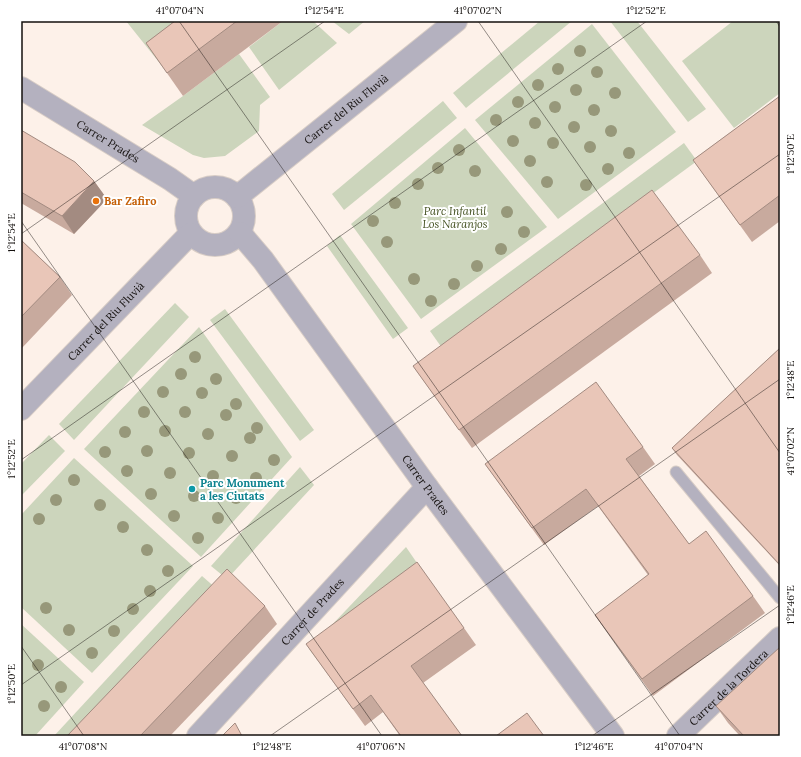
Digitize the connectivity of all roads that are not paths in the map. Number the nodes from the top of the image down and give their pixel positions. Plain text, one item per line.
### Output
1 (456, 21) edge
2 (21, 88) edge
3 (194, 196) junction
4 (237, 197) junction
5 (240, 233) junction
6 (190, 234) junction
7 (21, 409) edge
8 (676, 472) dead end
9 (427, 487) junction
10 (778, 591) edge
11 (780, 638) edge
12 (198, 736) edge
13 (613, 736) edge
14 (678, 736) edge

1 - 4 street, Carrer del Riu Fluvià
2 - 3 street, Carrer Prades
3 - 4 street
3 - 6 street
4 - 5 street
5 - 6 street
5 - 9 street, Carrer Prades
6 - 7 street, Carrer del Riu Fluvià
8 - 10 lane
9 - 12 street, Carrer de Prades
9 - 13 street, Carrer Prades
11 - 14 street, Carrer de la Tordera

